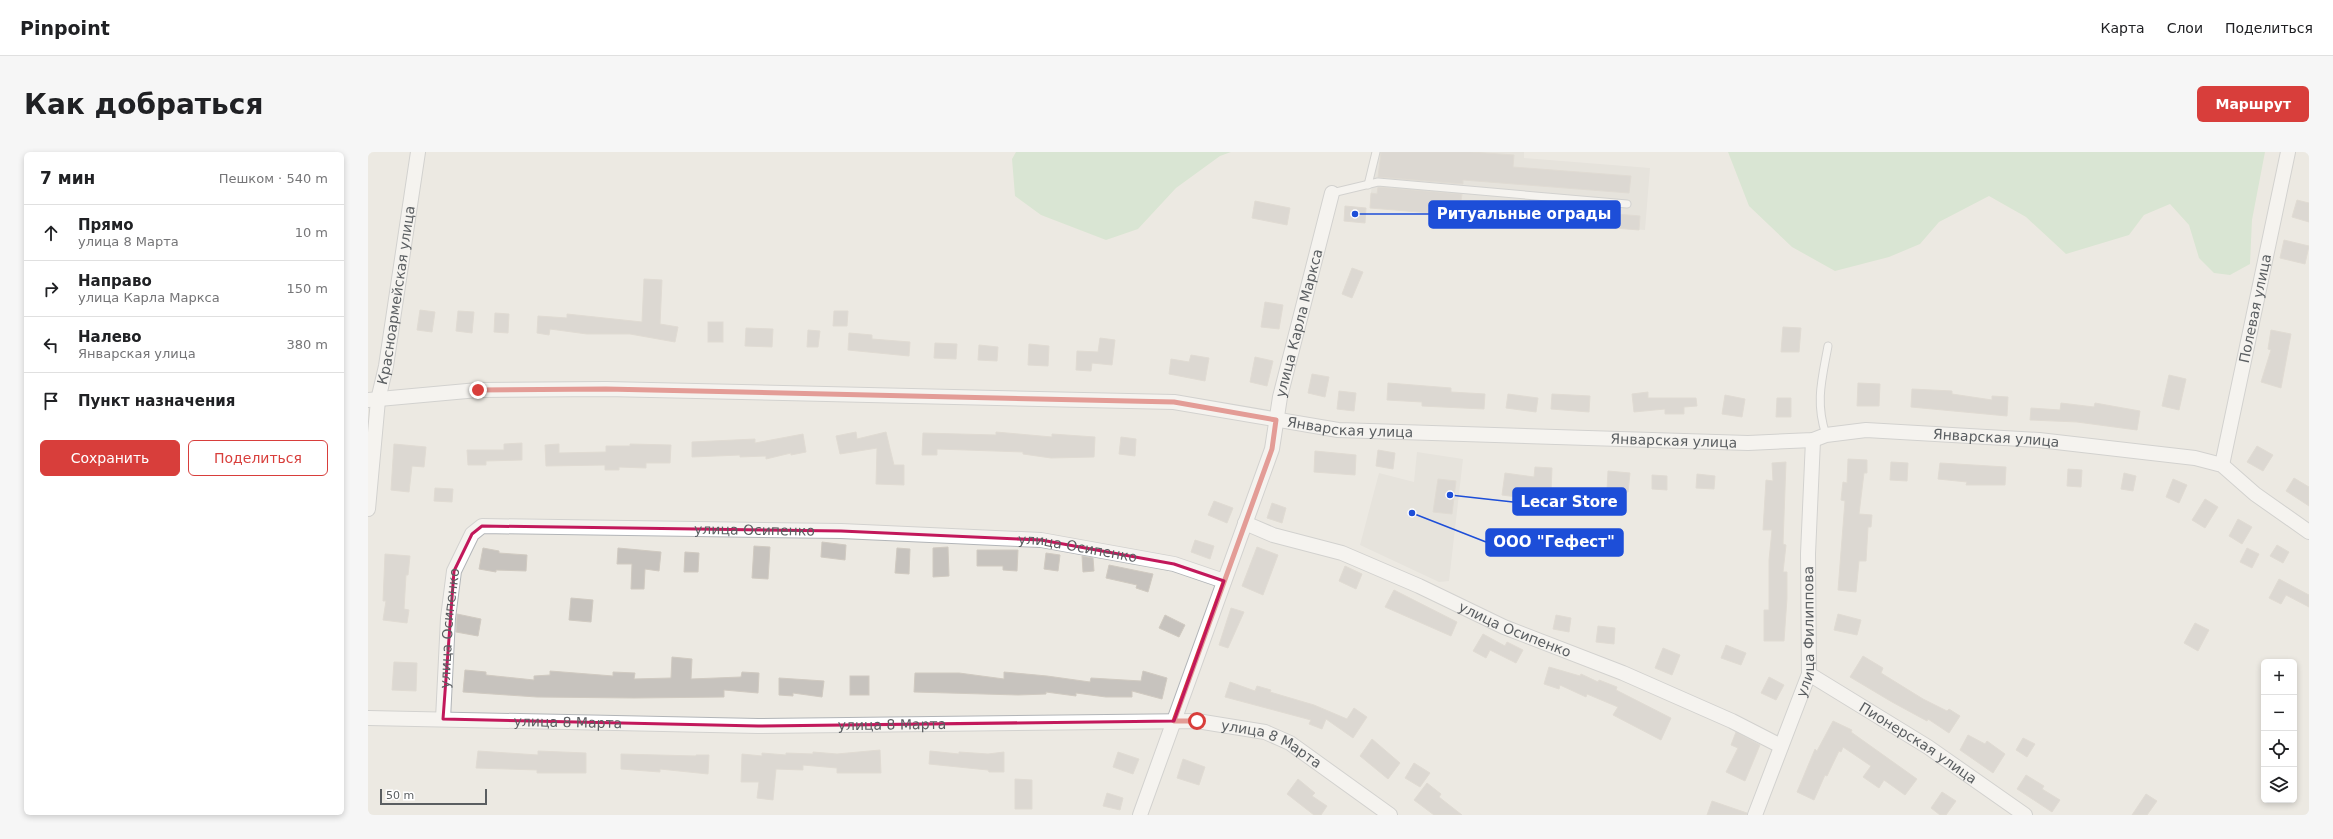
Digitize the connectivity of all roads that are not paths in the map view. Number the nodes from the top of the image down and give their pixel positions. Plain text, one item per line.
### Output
1 (418, 152) edge
2 (1376, 152) edge
3 (2288, 152) edge
4 (1368, 185) junction
5 (1332, 193) joint
6 (1627, 204) dead end
7 (1828, 346) dead end
8 (373, 400) edge
9 (1276, 420) junction
10 (1820, 438) junction
11 (2222, 465) junction
12 (368, 509) edge
13 (1245, 523) junction
14 (2309, 532) edge
15 (1224, 581) junction
16 (1809, 674) junction
17 (368, 718) edge
18 (443, 719) junction
19 (1174, 721) junction
20 (1781, 746) junction
21 (1140, 815) edge
22 (1390, 815) edge
23 (1755, 815) edge
24 (2025, 815) edge

1 - 8 street, Красноармейская улица
2 - 4 lane
3 - 11 street, Полевая улица
4 - 5 lane
4 - 6 lane
5 - 9 street, улица Карла Маркса
7 - 10 lane
8 - 9 street, Январская улица
8 - 12 street, Красноармейская улица
9 - 10 street, Январская улица
9 - 13 street, улица Карла Маркса
10 - 11 street, Январская улица
10 - 16 street, улица Филиппова
11 - 14 street, Январская улица
13 - 15 street, улица Карла Маркса
13 - 20 street, улица Осипенко
15 - 18 street, улица Осипенко
15 - 19 street, улица Карла Маркса
16 - 20 street, улица Филиппова
16 - 24 street, Пионерская улица
17 - 18 street, улица 8 Марта
18 - 19 street, улица 8 Марта
19 - 21 street, улица Карла Маркса
19 - 22 street, улица 8 Марта
20 - 23 street, улица Филиппова

